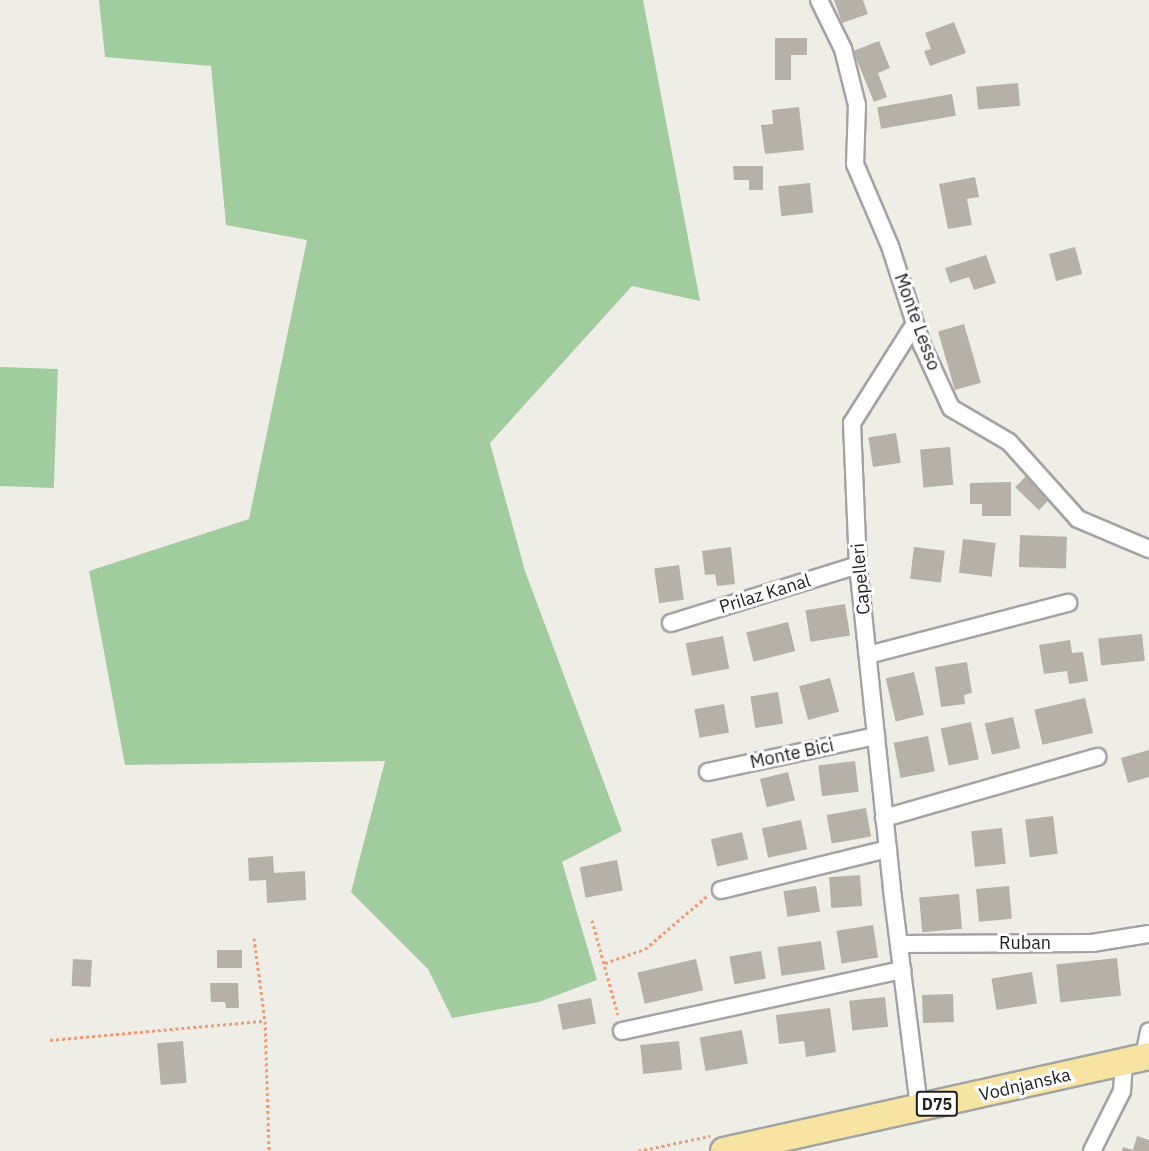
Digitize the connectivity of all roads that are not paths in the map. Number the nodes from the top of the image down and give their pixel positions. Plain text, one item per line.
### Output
1 (819, 0) edge
2 (914, 325) junction
3 (1149, 549) edge
4 (858, 565) junction
5 (1068, 603) dead end
6 (671, 623) dead end
7 (868, 655) junction
8 (876, 736) junction
9 (1097, 757) dead end
10 (708, 772) dead end
11 (884, 818) junction
12 (888, 849) junction
13 (722, 890) road end
14 (1149, 934) edge
15 (899, 944) junction
16 (902, 970) junction
17 (622, 1031) road end
18 (1149, 1032) edge
19 (1139, 1059) edge
20 (920, 1108) junction
21 (724, 1151) edge
22 (1092, 1151) edge

1 - 2 street, Monte Lesso
2 - 3 street, Monte Lesso
2 - 4 street, Capelleri
4 - 6 street, Prilaz Kanal
4 - 7 street, Capelleri
5 - 7 street
7 - 8 street, Capelleri
8 - 10 street, Monte Bici
8 - 11 street, Capelleri
9 - 11 street
11 - 12 street, Capelleri
12 - 13 street
12 - 15 street, Capelleri
14 - 15 street, Ruban
15 - 16 street, Capelleri
16 - 17 street
16 - 20 street, Capelleri
18 - 19 street
19 - 20 main road, Vodnjanska / D75
19 - 22 street
20 - 21 main road, Vodnjanska / D75

